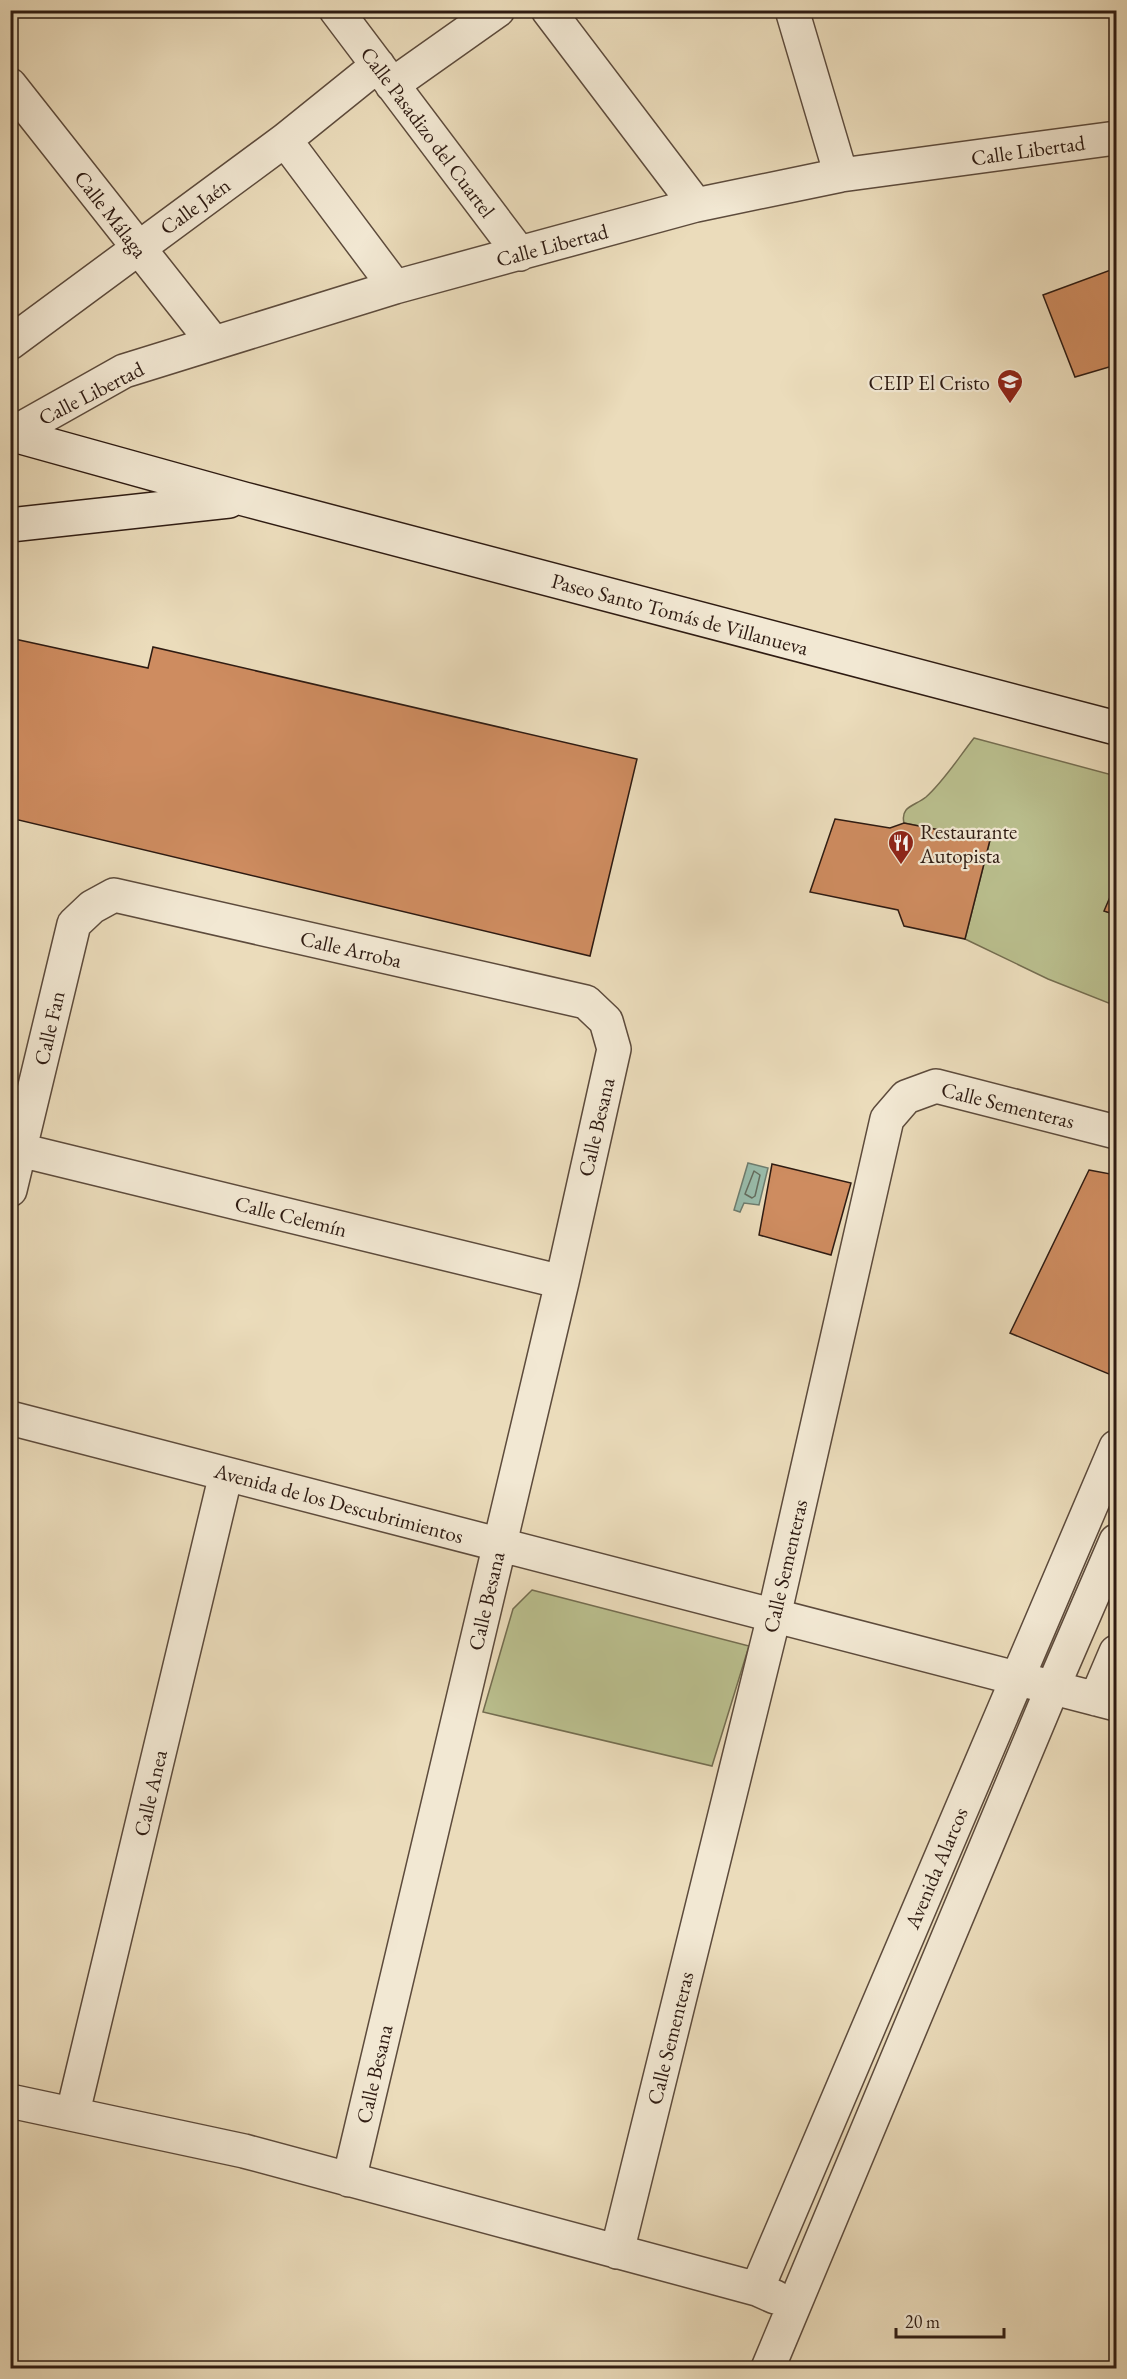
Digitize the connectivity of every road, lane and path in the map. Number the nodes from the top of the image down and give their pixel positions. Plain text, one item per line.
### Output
1 (336, 10) edge
2 (498, 10) edge
3 (548, 10) edge
4 (792, 10) edge
5 (385, 76) junction
6 (10, 85) edge
7 (1116, 138) edge
8 (285, 140) junction
9 (841, 175) junction
10 (696, 205) junction
11 (138, 248) junction
12 (520, 254) junction
13 (395, 287) junction
14 (213, 342) junction
15 (10, 343) edge
16 (11, 434) edge
17 (244, 499) junction
18 (10, 525) edge
19 (1116, 728) edge
20 (92, 907) joint
21 (606, 1021) joint
22 (1116, 1132) edge
23 (20, 1150) junction
24 (10, 1190) edge
25 (562, 1282) junction
26 (10, 1418) edge
27 (1116, 1447) edge
28 (226, 1474) junction
29 (1116, 1541) edge
30 (499, 1545) junction
31 (774, 1616) junction
32 (1116, 1652) edge
33 (1016, 1679) junction
34 (1052, 1689) junction
35 (1106, 1702) edge
36 (10, 2101) edge
37 (73, 2112) junction
38 (349, 2180) junction
39 (617, 2252) junction
40 (757, 2289) junction
41 (794, 2305) junction
42 (768, 2368) edge

1 - 5 street, Calle Pasadizo del Cuartel
2 - 5 street, Calle Jaén
3 - 10 street
4 - 9 street
5 - 8 street, Calle Jaén
5 - 12 street, Calle Pasadizo del Cuartel
6 - 11 street, Calle Málaga
7 - 9 street, Calle Libertad
8 - 11 street, Calle Jaén
8 - 13 street
9 - 10 street, Calle Libertad
10 - 12 street, Calle Libertad
11 - 14 street, Calle Málaga
11 - 15 street, Calle Jaén
12 - 13 street, Calle Libertad
13 - 14 street, Calle Libertad
14 - 16 street, Calle Libertad
16 - 17 street, Paseo Santo Tomás de Villanueva
17 - 18 street
17 - 19 street, Paseo Santo Tomás de Villanueva
20 - 21 street, Calle Arroba
20 - 23 street, Calle Fan
21 - 25 street, Calle Besana
22 - 31 street, Calle Sementeras
23 - 24 street, Calle Fan
23 - 25 street, Calle Celemín
25 - 30 street, Calle Besana
26 - 28 street, Avenida de los Descubrimientos
27 - 33 street, Avenida Alarcos
28 - 30 street, Avenida de los Descubrimientos
28 - 37 street, Calle Anea
29 - 34 street, Avenida Alarcos
30 - 31 street, Avenida de los Descubrimientos
30 - 38 street, Calle Besana
31 - 33 street, Avenida de los Descubrimientos
31 - 39 street, Calle Sementeras
32 - 35 street
33 - 34 street, Avenida de los Descubrimientos
33 - 40 street, Avenida Alarcos
34 - 35 street, Avenida de los Descubrimientos
34 - 41 street, Avenida Alarcos
36 - 37 street
37 - 38 street
38 - 39 street
39 - 40 street
40 - 41 street
41 - 42 street, Avenida Alarcos

